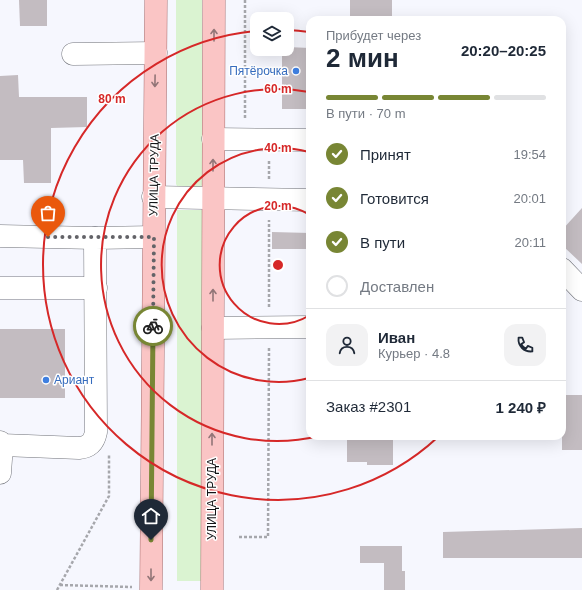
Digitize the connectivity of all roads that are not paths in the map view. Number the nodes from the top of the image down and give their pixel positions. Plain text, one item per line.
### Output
1 (156, 0) edge
2 (214, 0) edge
3 (156, 53) junction
4 (74, 54) dead end
5 (213, 138) junction
6 (306, 140) edge
7 (154, 197) junction
8 (213, 198) junction
9 (306, 200) edge
10 (0, 236) edge
11 (154, 237) junction
12 (95, 238) junction
13 (566, 273) edge
14 (0, 288) edge
15 (96, 288) junction
16 (582, 290) edge
17 (306, 327) edge
18 (213, 328) junction
19 (1, 443) edge
20 (0, 473) edge
21 (142, 588) edge
22 (212, 590) edge

1 - 3 main road, УЛИЦА ТРУДА
5 -> 2 main road, УЛИЦА ТРУДА
3 - 4 lane
3 -> 7 main road, УЛИЦА ТРУДА
5 - 6 lane
8 -> 5 main road, УЛИЦА ТРУДА
7 - 8 lane
7 - 11 main road, УЛИЦА ТРУДА
8 - 9 lane
18 -> 8 main road, УЛИЦА ТРУДА
10 - 12 lane
11 - 12 lane
11 -> 21 main road, УЛИЦА ТРУДА
12 - 15 lane
13 - 16 lane
14 - 15 lane
15 - 19 lane
17 - 18 lane
22 -> 18 main road, УЛИЦА ТРУДА
19 - 20 lane

